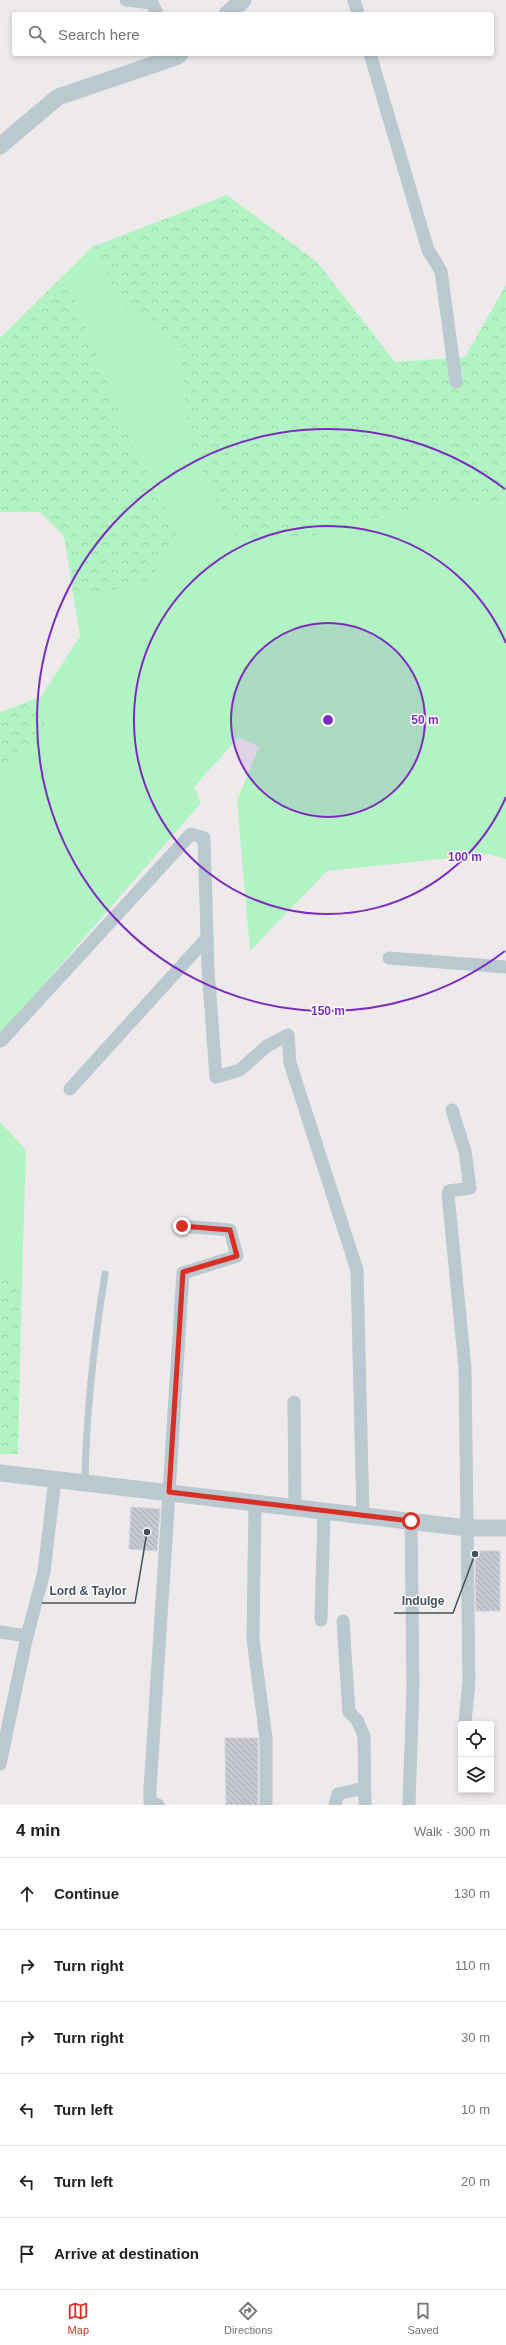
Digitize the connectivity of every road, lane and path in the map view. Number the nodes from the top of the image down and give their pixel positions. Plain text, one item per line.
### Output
1 (126, 0) edge
2 (242, 0) edge
3 (354, 0) edge
4 (156, 12) edge
5 (229, 12) edge
6 (357, 12) edge
7 (174, 56) edge
8 (371, 56) edge
9 (0, 146) edge
10 (456, 382) dead end
11 (206, 938) junction
12 (390, 958) dead end
13 (506, 967) edge
14 (1, 1041) dead end
15 (70, 1089) dead end
16 (452, 1110) dead end
17 (182, 1226) dead end
18 (105, 1274) dead end
19 (294, 1402) dead end
20 (0, 1472) edge
21 (55, 1479) junction
22 (85, 1483) junction
23 (169, 1492) junction
24 (255, 1503) junction
25 (295, 1507) junction
26 (324, 1511) junction
27 (363, 1516) junction
28 (411, 1521) junction
29 (467, 1528) junction
30 (506, 1528) edge
31 (321, 1620) dead end
32 (343, 1621) dead end
33 (0, 1632) edge
34 (27, 1636) junction
35 (465, 1721) edge
36 (0, 1764) edge
37 (364, 1788) junction
38 (158, 1805) edge
39 (266, 1805) edge
40 (335, 1805) edge
41 (365, 1805) edge
42 (409, 1805) edge

1 - 4 street
2 - 5 street
3 - 6 street
7 - 9 street
8 - 10 street
11 - 14 street
11 - 15 street
11 - 27 street
12 - 13 street
16 - 29 street
17 - 23 street
18 - 22 lane
19 - 25 street
20 - 21 street
21 - 22 street
21 - 34 street
22 - 23 street
23 - 24 street
23 - 38 street
24 - 25 street
24 - 39 street
25 - 26 street
26 - 27 street
26 - 31 street
27 - 28 street
28 - 29 street
28 - 42 street
29 - 30 street
29 - 35 street
32 - 37 street
33 - 34 street
34 - 36 street
37 - 40 street
37 - 41 street

